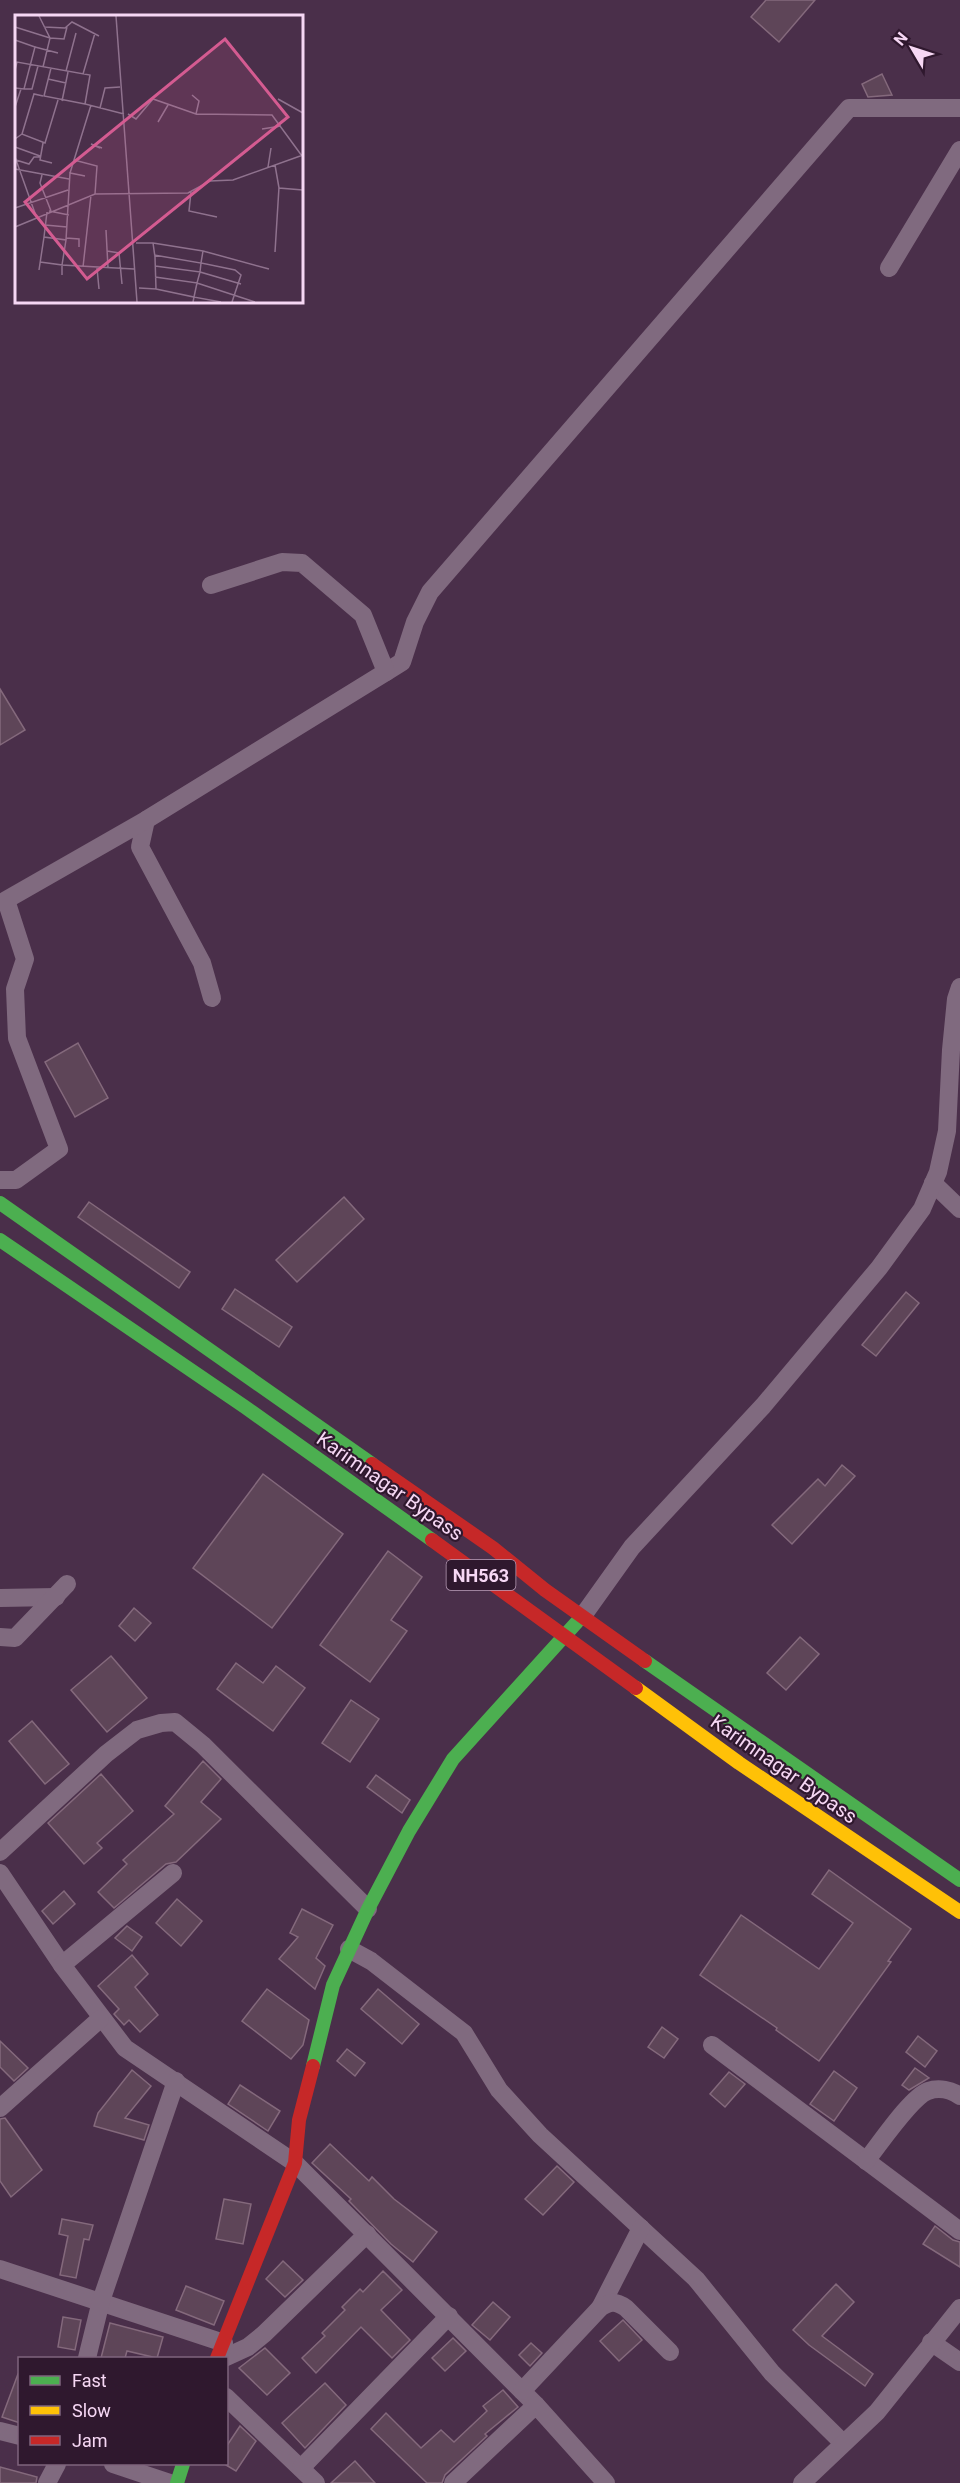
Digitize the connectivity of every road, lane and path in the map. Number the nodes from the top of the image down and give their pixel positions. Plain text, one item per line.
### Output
1 (960, 108) edge
2 (960, 150) edge
3 (889, 268) dead end
4 (212, 585) dead end
5 (386, 672) junction
6 (146, 820) junction
7 (960, 987) edge
8 (212, 998) dead end
9 (0, 1180) edge
10 (933, 1184) junction
11 (0, 1203) edge
12 (960, 1209) edge
13 (0, 1240) edge
14 (0, 1598) edge
15 (582, 1617) junction
16 (564, 1636) junction
17 (0, 1637) edge
18 (0, 1852) edge
19 (0, 1874) edge
20 (173, 1874) dead end
21 (960, 1880) edge
22 (368, 1909) junction
23 (960, 1912) edge
24 (349, 1949) junction
25 (62, 1965) junction
26 (100, 2019) junction
27 (712, 2045) dead end
28 (176, 2081) junction
29 (960, 2096) edge
30 (0, 2108) edge
31 (866, 2161) junction
32 (295, 2163) junction
33 (641, 2228) junction
34 (960, 2231) edge
35 (367, 2234) junction
36 (0, 2269) edge
37 (101, 2301) junction
38 (600, 2308) junction
39 (960, 2308) edge
40 (449, 2316) junction
41 (932, 2342) junction
42 (670, 2352) dead end
43 (222, 2353) edge
44 (87, 2357) edge
45 (960, 2362) edge
46 (522, 2391) junction
47 (228, 2399) edge
48 (536, 2405) junction
49 (0, 2431) edge
50 (18, 2436) edge
51 (843, 2443) junction
52 (56, 2465) edge
53 (120, 2465) edge
54 (182, 2465) edge
55 (300, 2468) junction
56 (47, 2483) edge
57 (170, 2483) edge
58 (177, 2483) edge
59 (316, 2483) edge
60 (453, 2483) edge
61 (606, 2483) edge
62 (802, 2483) edge

1 - 5 street
2 - 3 street
4 - 5 street
5 - 6 street
6 - 8 street
6 - 9 street
7 - 10 street
10 - 12 street
10 - 15 street
11 - 15 main road, Karimnagar Bypass / NH563
13 - 16 main road, Karimnagar Bypass / NH563
14 - 17 street
15 - 16 main road
15 - 21 main road, Karimnagar Bypass / NH563
16 - 22 main road
16 - 23 main road, Karimnagar Bypass / NH563
18 - 22 street
19 - 25 street
20 - 25 street
22 - 24 main road
24 - 32 main road
24 - 33 street
25 - 26 street
26 - 28 street
26 - 30 street
27 - 31 street
28 - 32 street
28 - 37 street
29 - 31 street
31 - 34 street
32 - 35 street
32 - 43 main road
33 - 38 street
33 - 51 street
35 - 40 street
35 - 43 street
36 - 37 street
37 - 43 street
37 - 44 street
38 - 42 street
38 - 46 street
39 - 41 street
40 - 46 street
40 - 55 street
41 - 45 street
41 - 51 street
46 - 48 street
47 - 55 street
48 - 60 street
48 - 61 street
49 - 50 street
51 - 62 street
52 - 56 street
53 - 57 street
54 - 58 main road
55 - 59 street

